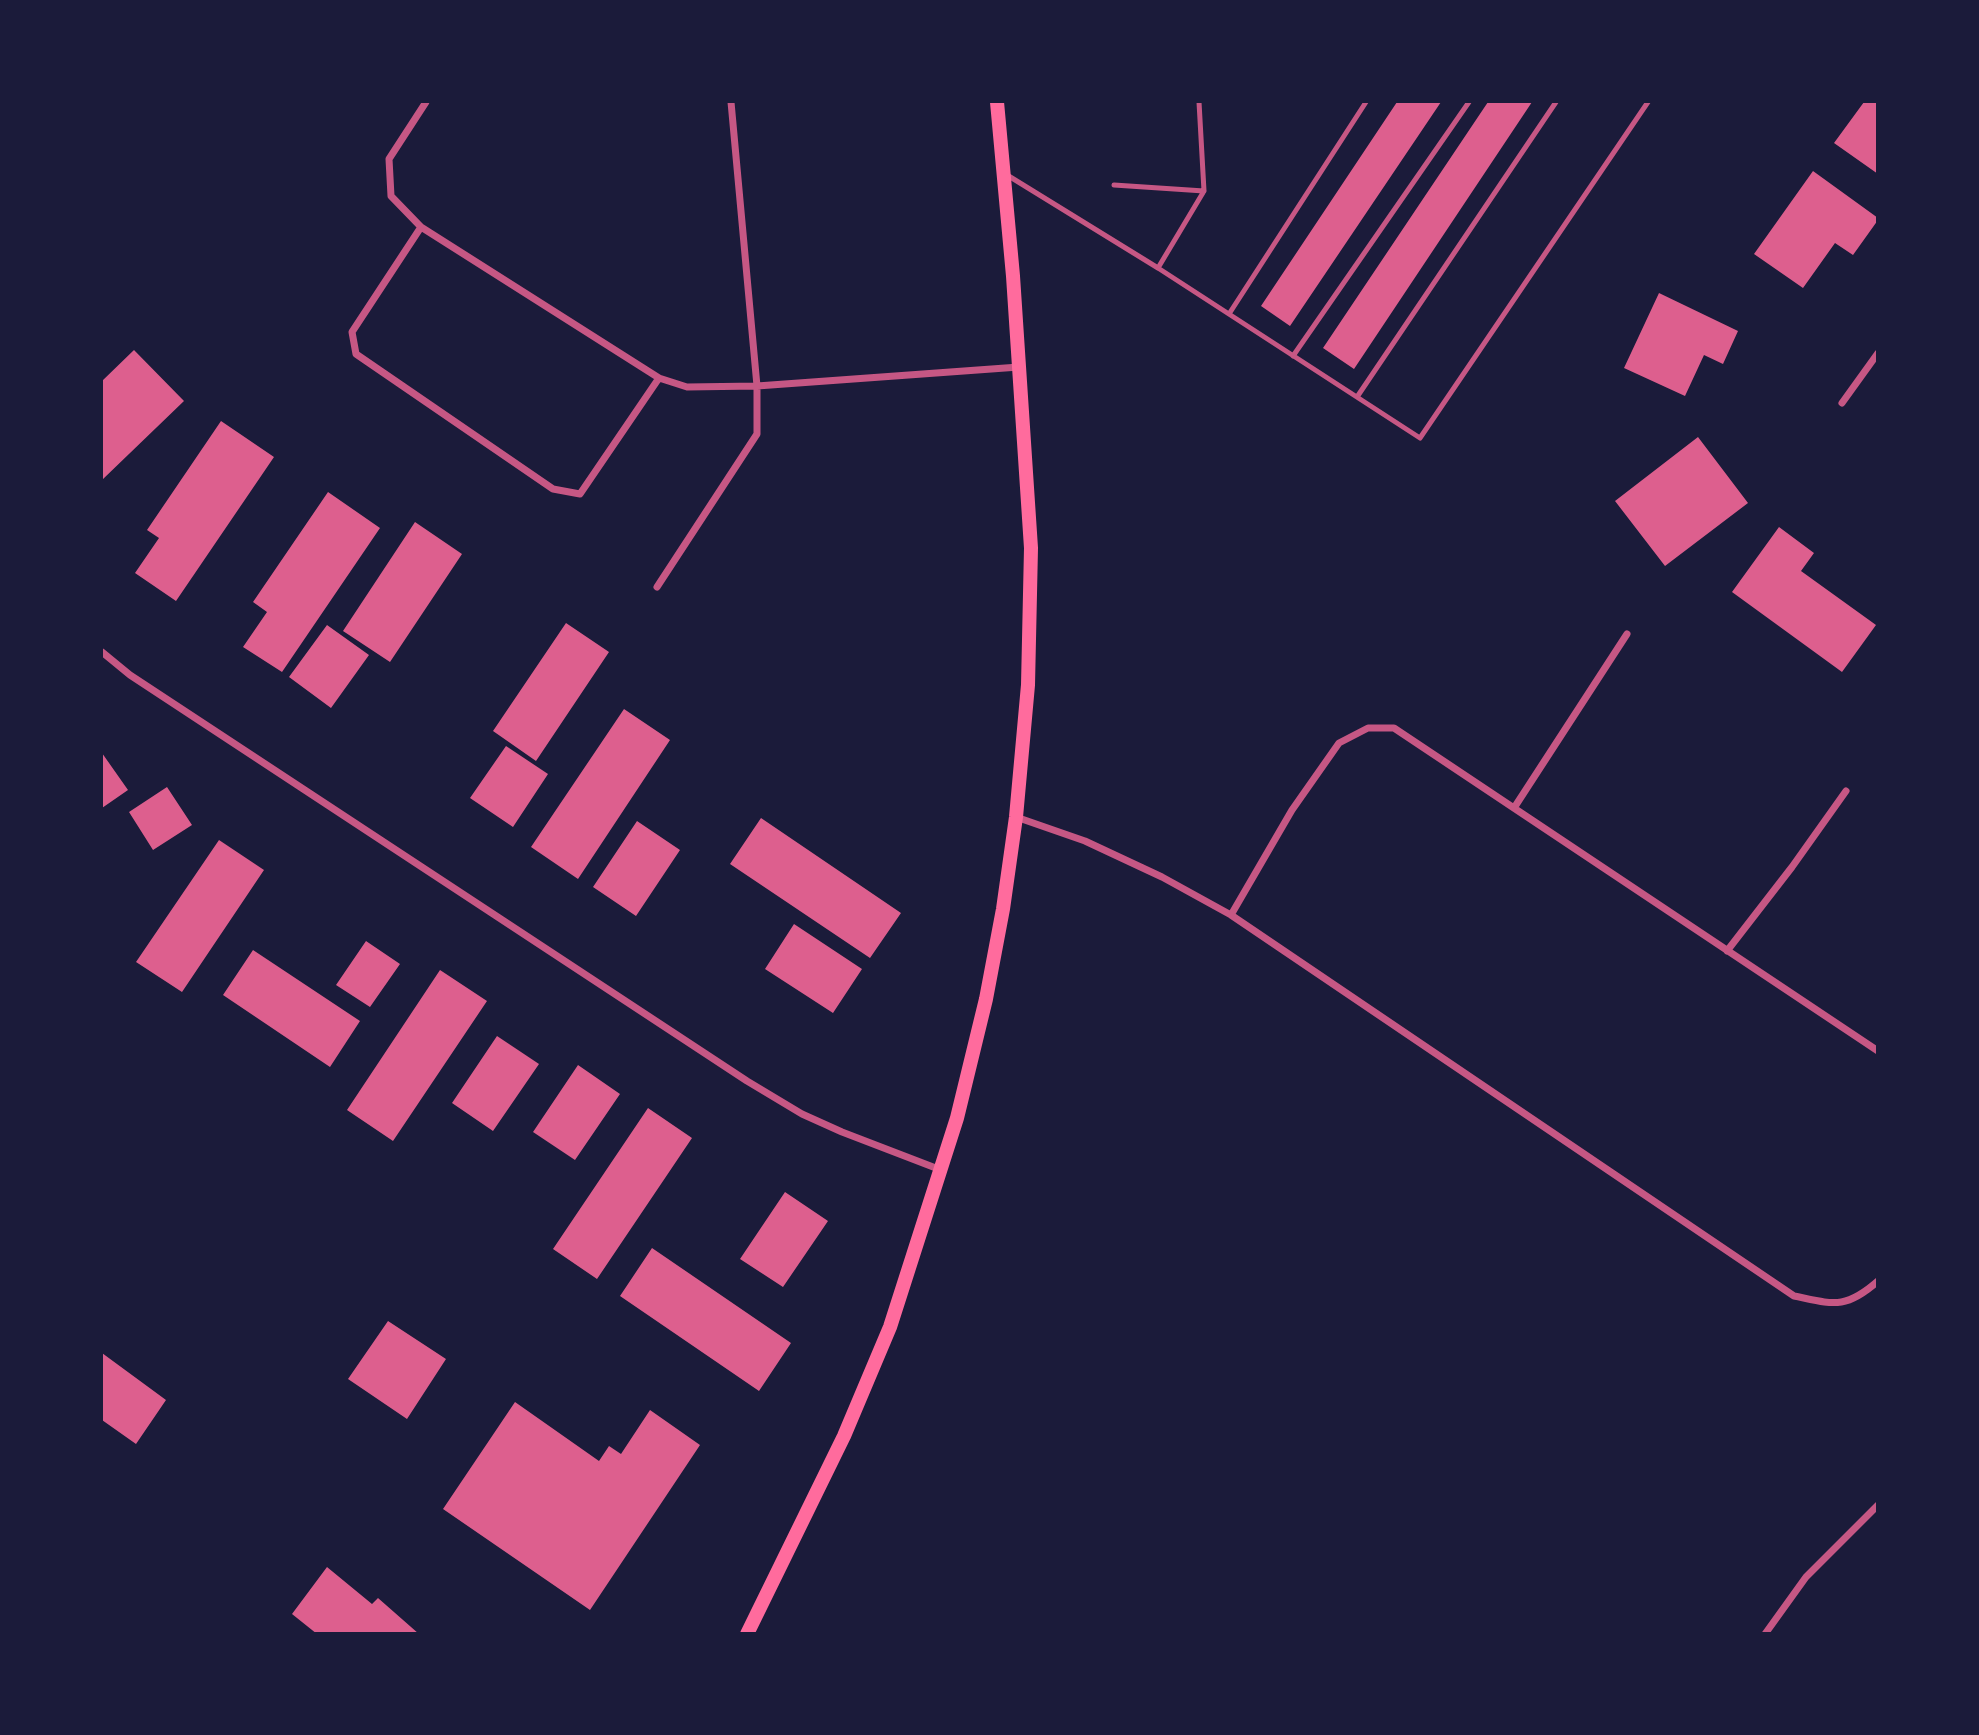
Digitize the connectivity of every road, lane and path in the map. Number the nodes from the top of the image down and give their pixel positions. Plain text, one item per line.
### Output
1 (426, 102) edge
2 (731, 102) edge
3 (996, 102) edge
4 (1199, 102) edge
5 (1366, 102) edge
6 (1469, 102) edge
7 (1556, 102) edge
8 (1648, 102) edge
9 (1003, 173) junction
10 (1114, 185) dead end
11 (1204, 191) junction
12 (421, 227) junction
13 (1158, 268) junction
14 (1229, 314) junction
15 (1878, 354) edge
16 (1293, 356) junction
17 (1019, 367) junction
18 (659, 378) junction
19 (757, 386) junction
20 (1357, 397) junction
21 (1842, 403) dead end
22 (657, 587) dead end
23 (1627, 634) dead end
24 (102, 652) edge
25 (1846, 791) dead end
26 (1514, 808) junction
27 (1016, 817) junction
28 (1231, 915) junction
29 (1727, 951) junction
30 (1878, 1051) edge
31 (941, 1170) junction
32 (1878, 1281) edge
33 (1878, 1505) edge
34 (747, 1633) edge
35 (1765, 1633) edge

1 - 12 street
2 - 19 street
3 - 9 main road
4 - 11 lane
5 - 14 lane
6 - 16 lane
7 - 20 lane
8 - 20 lane
9 - 13 lane
9 - 17 main road
10 - 11 lane
11 - 13 lane
12 - 18 street
12 - 18 street
13 - 14 lane
14 - 16 lane
15 - 21 street
16 - 20 lane
17 - 19 street
17 - 27 main road
18 - 19 street
19 - 22 street
23 - 26 street
24 - 31 street
25 - 29 street
26 - 28 street
26 - 29 street
27 - 28 street
27 - 31 main road
28 - 32 street
29 - 30 street
31 - 34 main road
33 - 35 street

